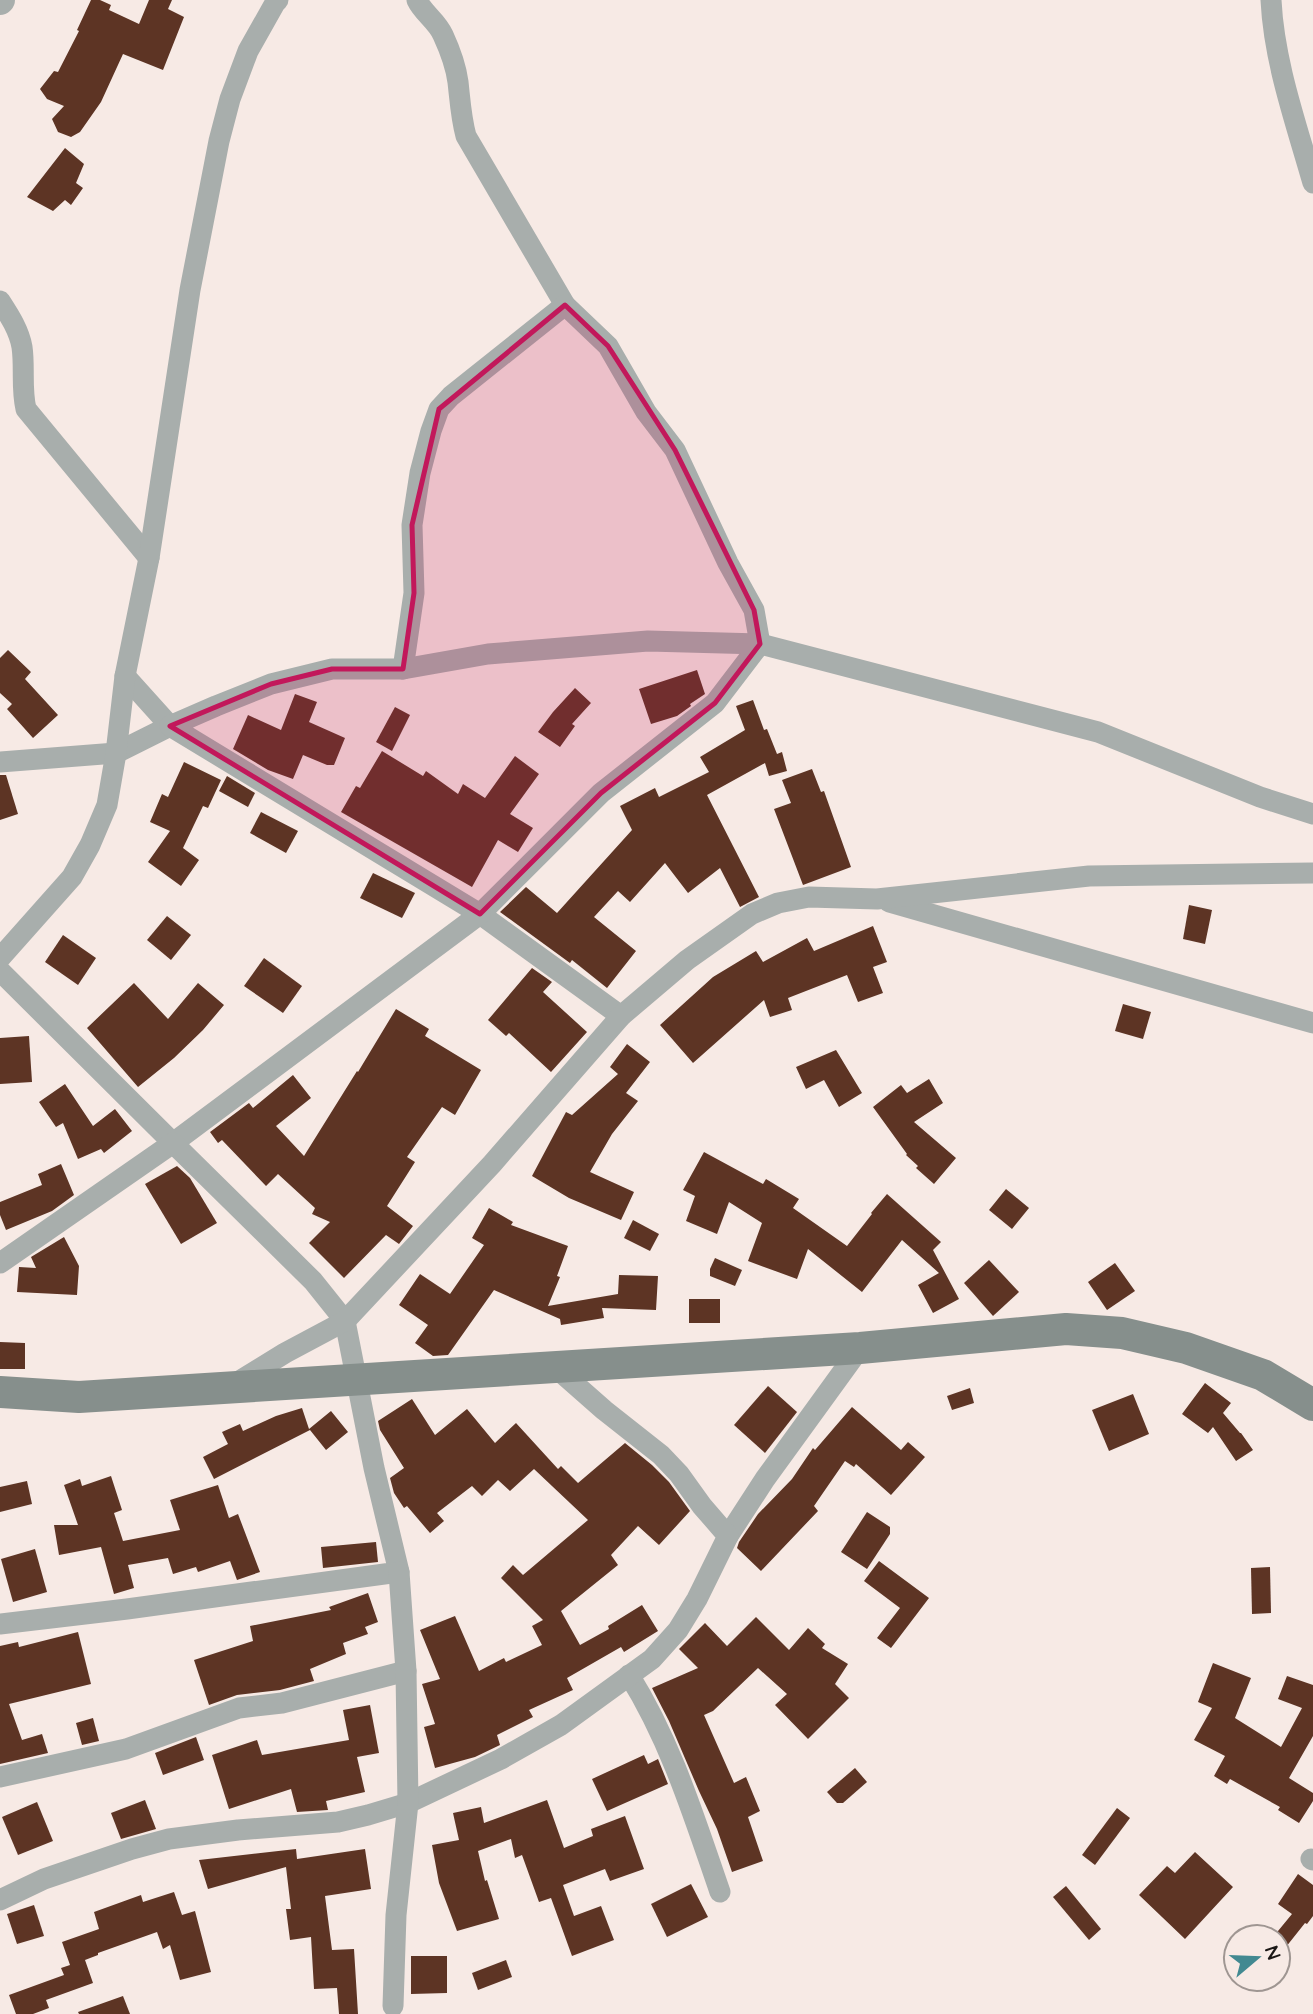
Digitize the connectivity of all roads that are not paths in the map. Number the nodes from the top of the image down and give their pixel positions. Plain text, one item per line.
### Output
1 (278, 0) edge
2 (416, 0) edge
3 (1271, 0) edge
4 (1313, 183) edge
5 (0, 301) edge
6 (565, 305) junction
7 (149, 558) junction
8 (761, 644) junction
9 (403, 669) junction
10 (125, 676) junction
11 (170, 726) junction
12 (116, 753) junction
13 (0, 762) edge
14 (1313, 814) edge
15 (1313, 873) edge
16 (877, 899) junction
17 (480, 914) junction
18 (0, 958) edge
19 (0, 971) edge
20 (621, 1016) junction
21 (1313, 1023) edge
22 (173, 1143) junction
23 (0, 1263) edge
24 (345, 1321) junction
25 (860, 1348) junction
26 (554, 1366) junction
27 (357, 1380) junction
28 (230, 1387) junction
29 (0, 1392) edge
30 (1313, 1405) edge
31 (728, 1536) junction
32 (399, 1572) junction
33 (0, 1624) edge
34 (406, 1671) junction
35 (629, 1675) junction
36 (0, 1777) edge
37 (408, 1803) junction
38 (720, 1892) dead end
39 (0, 1900) edge
40 (393, 2006) dead end

1 - 7 street
2 - 6 street
3 - 4 street
5 - 7 street
6 - 8 street
6 - 9 street
7 - 10 street
8 - 9 street
8 - 14 street
8 - 17 street
9 - 11 street
10 - 11 street
10 - 12 street
11 - 12 street
11 - 17 street
12 - 13 street
12 - 18 street
15 - 16 street
16 - 20 street
16 - 21 street
17 - 20 street
17 - 22 street
19 - 22 street
20 - 24 street
22 - 23 street
22 - 24 street
24 - 27 street
24 - 28 street
25 - 26 main road
25 - 30 main road
25 - 31 street
26 - 27 main road
26 - 31 street
27 - 28 main road
27 - 32 street
28 - 29 main road
31 - 35 street
32 - 33 street
32 - 34 street
34 - 36 street
34 - 37 street
35 - 37 street
35 - 38 street
37 - 39 street
37 - 40 street

